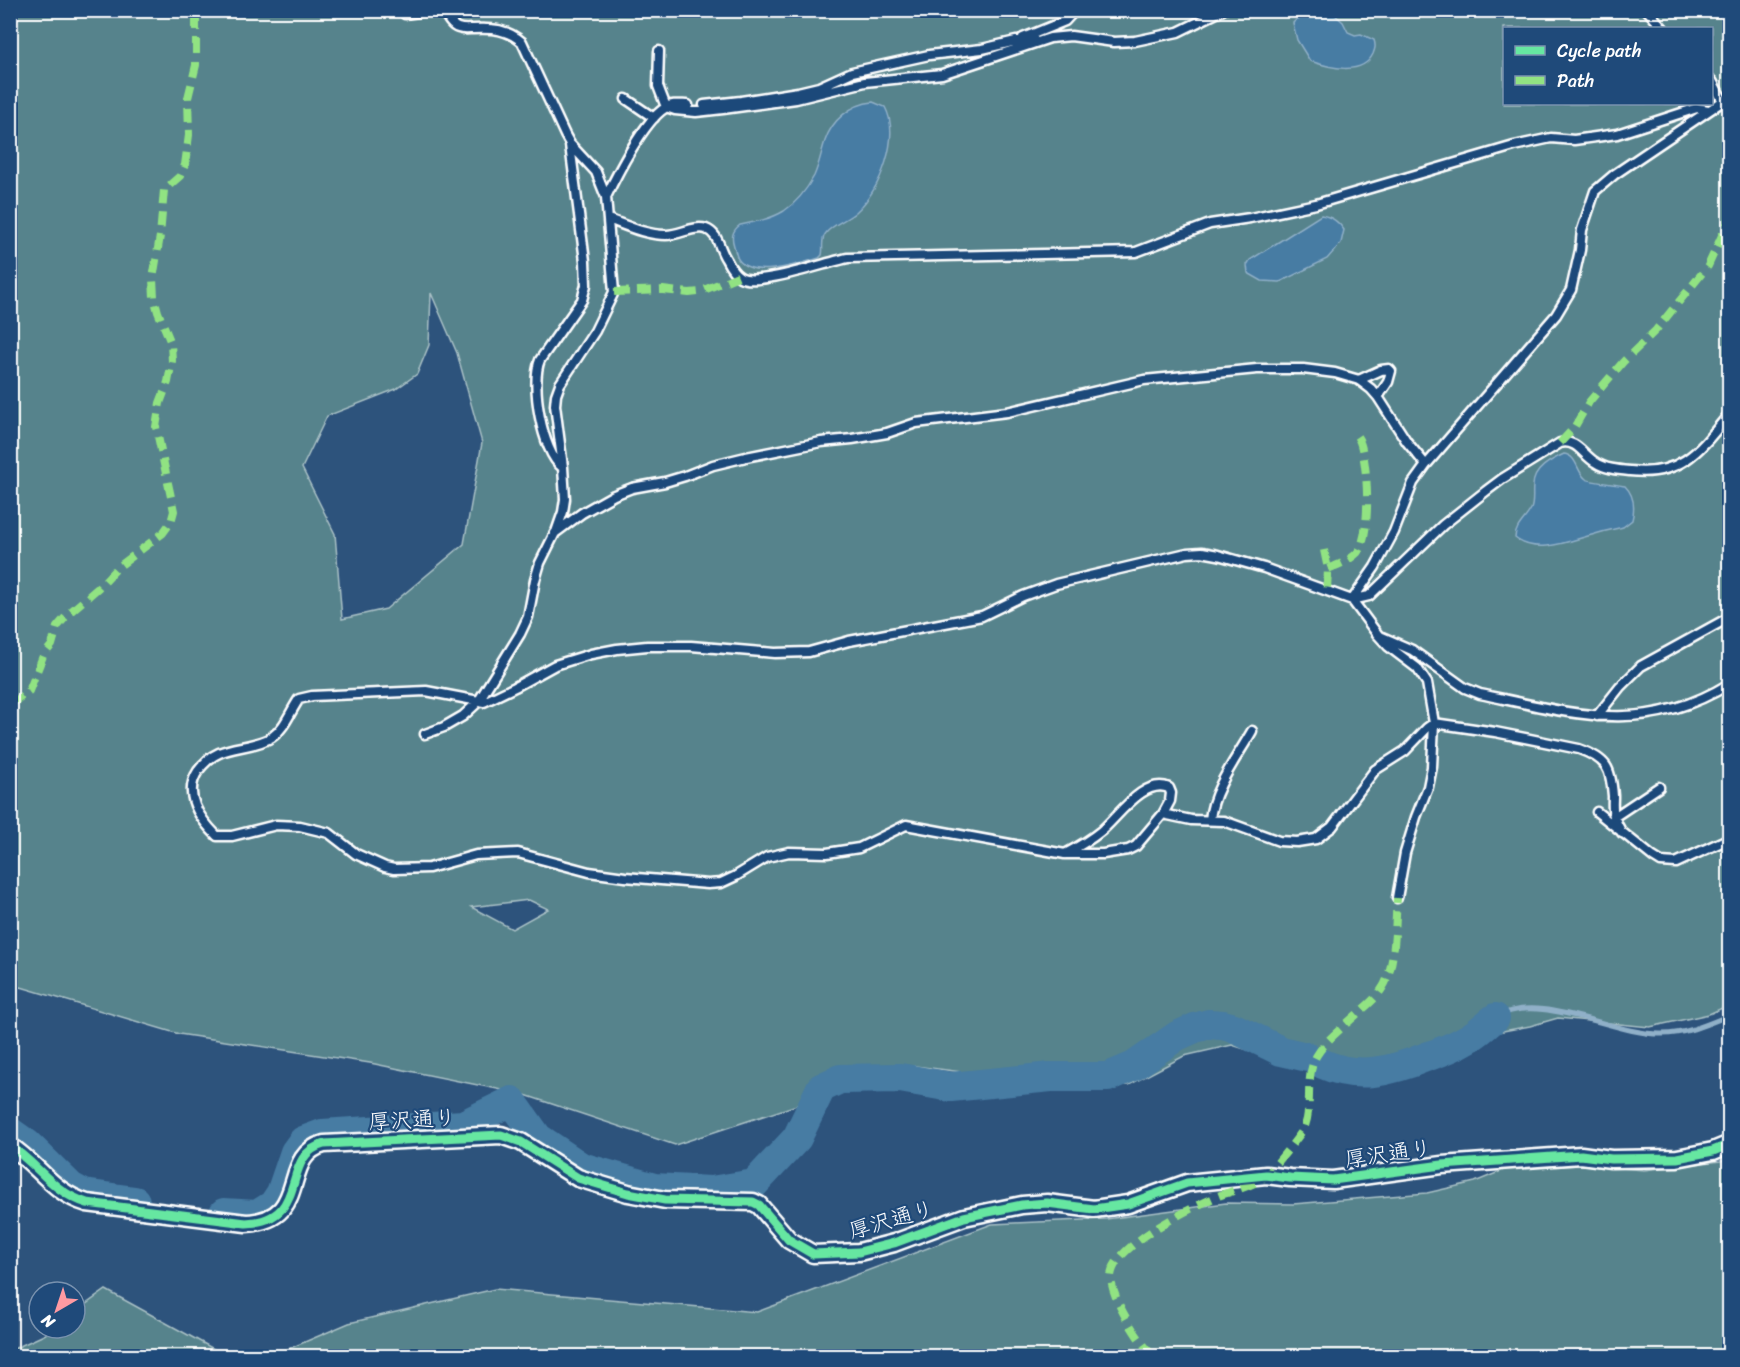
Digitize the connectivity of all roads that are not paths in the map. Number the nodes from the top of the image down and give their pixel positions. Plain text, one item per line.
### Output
1 (432, 10) edge
2 (443, 10) edge
3 (1075, 10) edge
4 (1223, 10) edge
5 (1647, 10) edge
6 (405, 14) dead end
7 (1662, 27) edge
8 (1050, 38) junction
9 (1016, 41) junction
10 (659, 51) dead end
11 (1713, 82) edge
12 (626, 99) dead end
13 (1726, 100) edge
14 (666, 107) junction
15 (1708, 110) junction
16 (654, 118) junction
17 (570, 144) junction
18 (606, 197) junction
19 (608, 219) junction
20 (1359, 380) junction
21 (1378, 396) junction
22 (1730, 413) edge
23 (1426, 465) junction
24 (563, 467) junction
25 (555, 533) junction
26 (1352, 600) junction
27 (1730, 617) edge
28 (1378, 635) junction
29 (1729, 684) edge
30 (478, 702) junction
31 (1597, 716) junction
32 (1434, 723) junction
33 (1252, 731) dead end
34 (425, 734) dead end
35 (1659, 787) dead end
36 (1597, 812) dead end
37 (1163, 814) junction
38 (1614, 817) junction
39 (1210, 819) junction
40 (1622, 833) junction
41 (1730, 838) edge
42 (1065, 854) junction
43 (1397, 898) dead end
44 (1730, 1144) edge
45 (10, 1146) edge

1 - 6 lane
2 - 17 lane
3 - 9 lane
4 - 8 lane
5 - 7 lane
8 - 9 lane
8 - 14 lane
9 - 14 lane
10 - 14 lane
11 - 13 lane
12 - 16 lane
13 - 15 lane
14 - 16 lane
15 - 19 lane
15 - 23 lane
16 - 18 lane
17 - 18 lane
17 - 24 lane
18 - 19 lane
19 - 24 lane
20 - 21 lane
20 - 21 lane
20 - 25 lane
21 - 23 lane
22 - 26 lane
23 - 26 lane
24 - 25 lane
25 - 30 lane
26 - 28 lane
26 - 30 lane
27 - 31 lane
28 - 31 lane
28 - 32 lane
29 - 31 lane
30 - 34 lane
30 - 42 lane
32 - 38 lane
32 - 39 lane
32 - 43 lane
33 - 39 lane
35 - 38 lane
36 - 40 lane
37 - 39 lane
37 - 42 lane
37 - 42 lane
38 - 40 lane
40 - 41 lane
44 - 45 street, 厚沢通り

